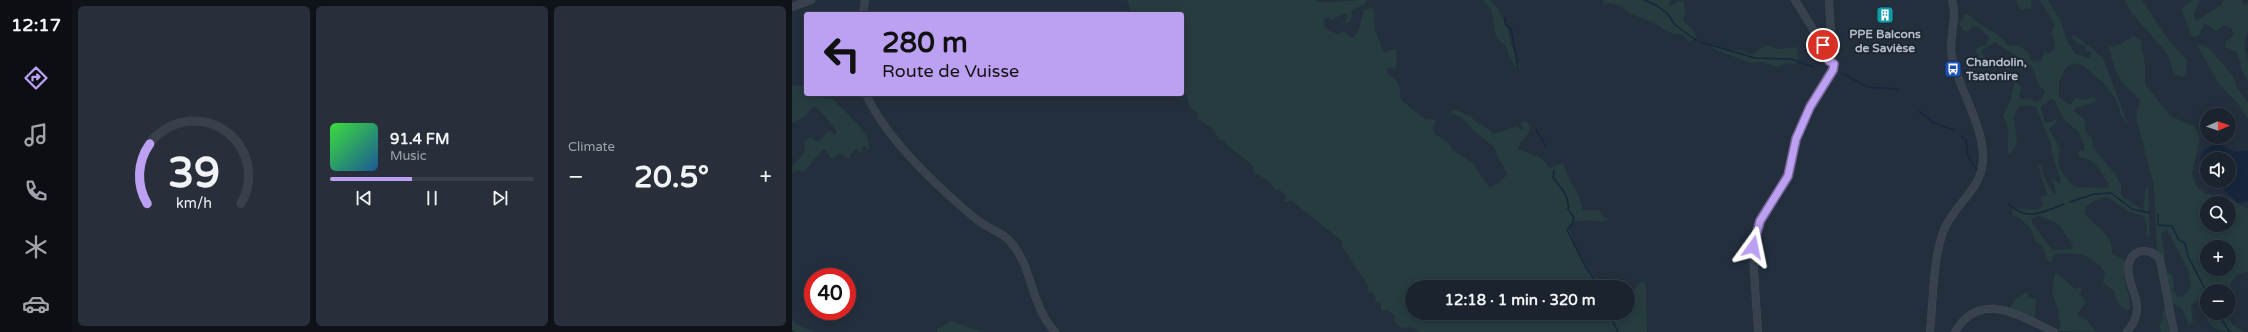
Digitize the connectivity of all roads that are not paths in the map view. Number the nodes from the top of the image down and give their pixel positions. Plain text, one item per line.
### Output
1 (811, 0) edge
2 (865, 0) edge
3 (1794, 0) edge
4 (1829, 0) edge
5 (1952, 0) edge
6 (792, 6) edge
7 (863, 12) edge
8 (1834, 64) junction
9 (867, 96) edge
10 (1055, 332) edge
11 (1758, 332) edge
12 (1930, 332) edge
13 (1955, 332) edge
14 (2054, 332) edge
15 (2127, 332) edge
16 (2174, 332) edge

1 - 6 street
2 - 7 street
3 - 8 street
4 - 8 street
5 - 12 street
8 - 11 street
9 - 10 street
13 - 14 street
15 - 16 street

